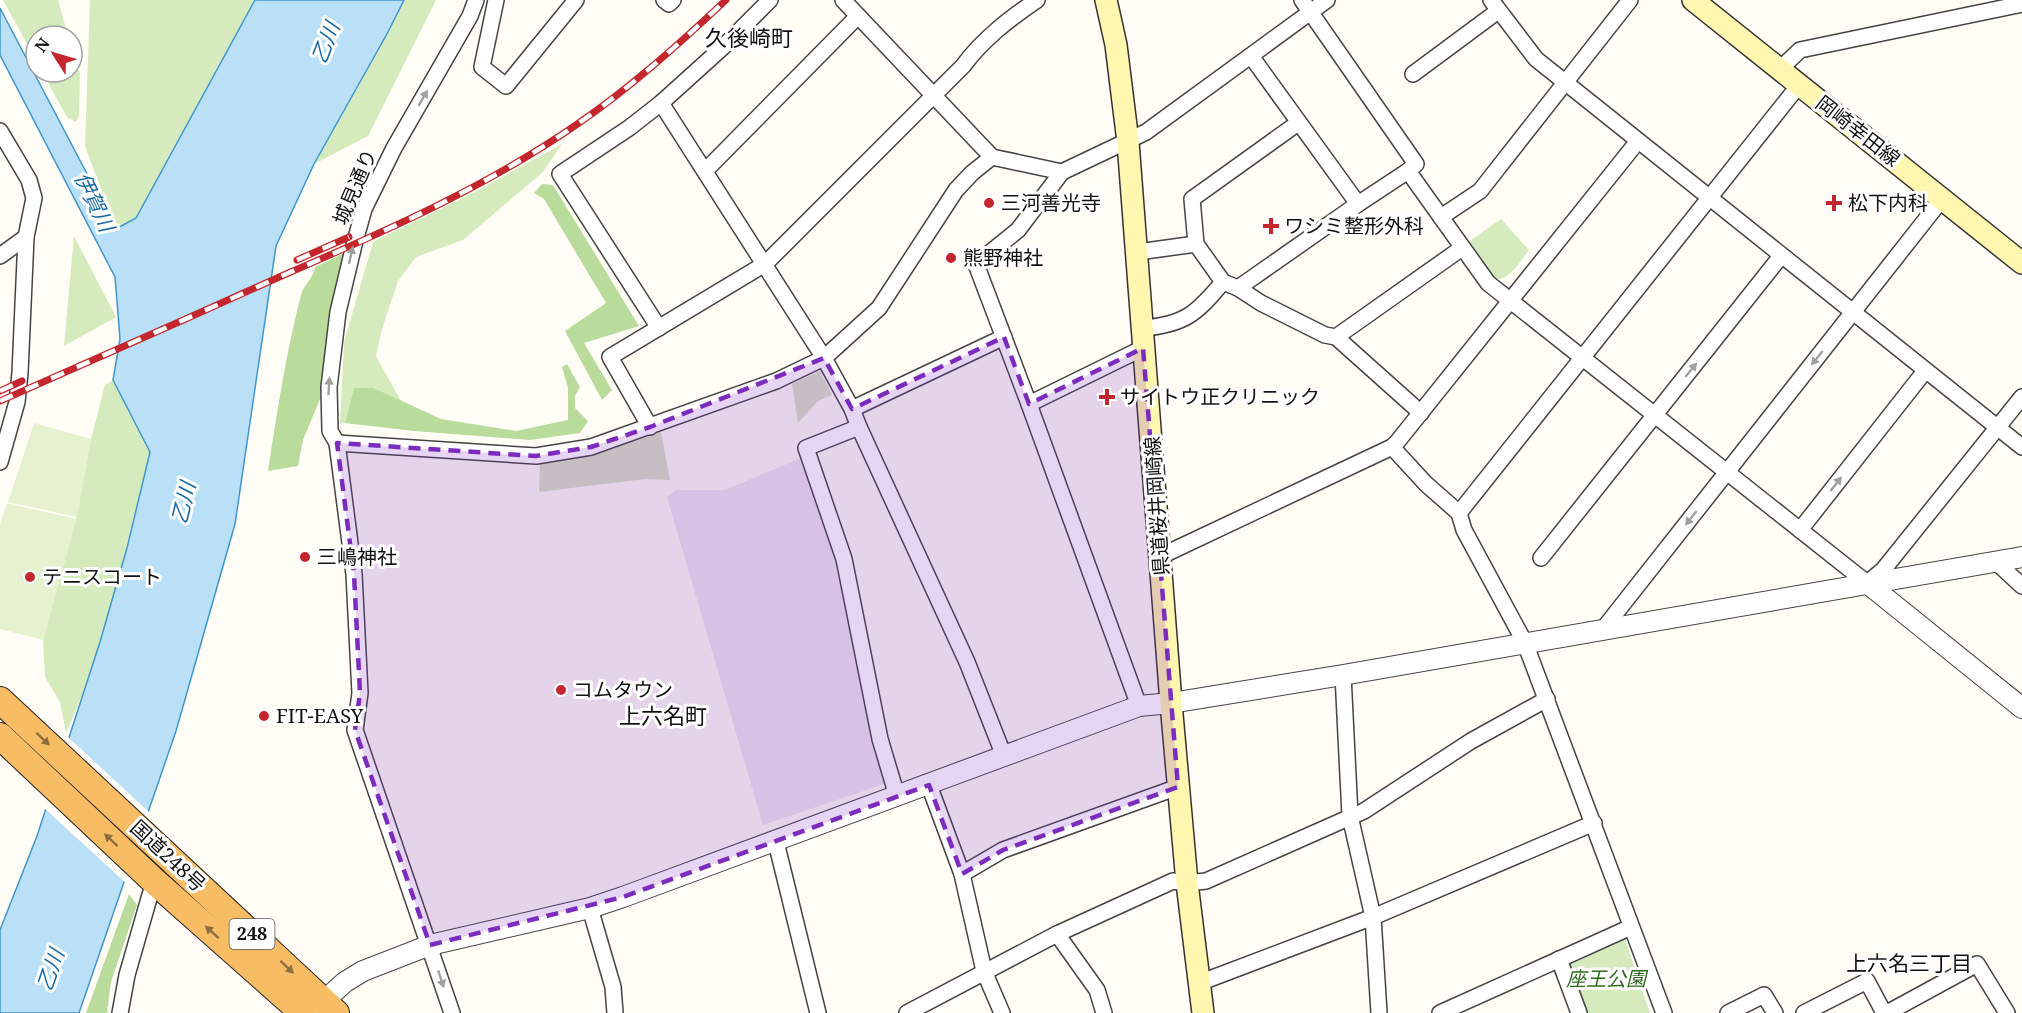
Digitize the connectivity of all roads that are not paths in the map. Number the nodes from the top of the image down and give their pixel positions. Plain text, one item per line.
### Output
1 (476, 0) edge
2 (496, 0) edge
3 (576, 0) edge
4 (664, 0) edge
5 (673, 0) edge
6 (770, 0) edge
7 (843, 0) edge
8 (1037, 0) edge
9 (1106, 0) edge
10 (1327, 0) edge
11 (1630, 0) edge
12 (1693, 0) edge
13 (2022, 4) edge
14 (1495, 5) edge
15 (1306, 6) edge
16 (858, 16) junction
17 (1251, 57) junction
18 (1779, 69) junction
19 (1413, 74) dead end
20 (1565, 83) junction
21 (1799, 85) junction
22 (933, 95) junction
23 (661, 103) junction
24 (1298, 123) junction
25 (0, 131) edge
26 (1638, 141) junction
27 (1128, 142) junction
28 (992, 157) junction
29 (705, 171) junction
30 (1408, 171) junction
31 (1062, 172) junction
32 (1709, 197) junction
33 (1942, 199) junction
34 (1358, 204) junction
35 (1441, 217) junction
36 (26, 237) junction
37 (1196, 244) junction
38 (1462, 248) junction
39 (1138, 252) junction
40 (0, 256) edge
41 (1781, 256) junction
42 (2022, 262) edge
43 (765, 264) junction
44 (1223, 282) junction
45 (1238, 288) junction
46 (1509, 300) junction
47 (1854, 313) junction
48 (659, 328) junction
49 (1004, 337) junction
50 (1336, 337) junction
51 (1142, 338) junction
52 (1581, 357) junction
53 (824, 358) junction
54 (1925, 371) junction
55 (2022, 397) edge
56 (1029, 404) junction
57 (852, 409) junction
58 (1421, 413) junction
59 (1654, 415) junction
60 (650, 427) junction
61 (1998, 427) junction
62 (859, 428) junction
63 (337, 443) junction
64 (1392, 447) junction
65 (2022, 447) edge
66 (0, 462) edge
67 (1727, 472) junction
68 (1458, 513) junction
69 (1800, 530) junction
70 (1161, 556) junction
71 (2022, 557) edge
72 (1541, 558) dead end
73 (1996, 562) junction
74 (1867, 584) junction
75 (2022, 586) edge
76 (1604, 628) junction
77 (1525, 643) junction
78 (1343, 675) junction
79 (1547, 699) junction
80 (0, 700) edge
81 (1171, 703) junction
82 (1138, 706) junction
83 (2022, 708) edge
84 (0, 736) edge
85 (1004, 756) junction
86 (929, 785) junction
87 (1178, 788) junction
88 (897, 796) junction
89 (1350, 816) junction
90 (1594, 823) junction
91 (776, 842) junction
92 (962, 874) junction
93 (154, 881) junction
94 (1187, 883) junction
95 (590, 908) junction
96 (1373, 917) junction
97 (1631, 927) junction
98 (1057, 934) junction
99 (430, 945) junction
100 (1559, 958) junction
101 (984, 971) junction
102 (1198, 983) junction
103 (318, 1010) edge
104 (120, 1013) edge
105 (452, 1013) edge
106 (615, 1013) edge
107 (818, 1013) edge
108 (907, 1013) edge
109 (1002, 1013) edge
110 (1104, 1013) edge
111 (1203, 1013) edge
112 (1379, 1013) edge
113 (1440, 1013) edge
114 (1579, 1013) edge
115 (1664, 1013) edge
116 (1728, 1013) edge
117 (1775, 1013) edge
118 (1804, 1013) edge
119 (1886, 1013) edge
120 (2007, 1013) edge

63 -> 1 street, 城見通り
2 - 3 street
4 - 5 street
6 - 23 street
7 - 16 street
8 - 22 street
9 - 27 main road, 県道桜井岡崎線
10 - 15 street
11 - 20 street
12 - 18 main road, 岡崎幸田線
13 - 18 street
14 - 19 street
14 - 20 street
15 - 17 street
15 - 30 street
16 - 22 street
16 - 29 street
17 - 24 street
17 - 27 street
18 - 21 main road, 岡崎幸田線
20 - 26 street
20 - 35 street
21 - 32 street
21 - 33 main road, 岡崎幸田線
22 - 28 street
22 - 43 street
23 - 29 street
23 - 48 street
24 - 34 street
24 - 37 street
25 - 36 street
26 - 32 street
26 - 46 street
27 - 31 street
27 - 39 main road, 県道桜井岡崎線
28 - 31 street
28 - 53 street
29 - 43 street
30 - 34 street
30 - 35 street
31 - 49 street
32 - 41 street
32 - 52 street
33 - 42 main road, 岡崎幸田線
33 - 47 street
34 - 45 street
35 - 38 street
36 - 40 street
36 - 66 street
37 - 39 street
37 - 44 street
38 - 46 street
38 - 50 street
39 - 51 main road, 県道桜井岡崎線
41 - 47 street
59 -> 41 street
43 - 48 street
43 - 53 street
44 - 45 street
44 - 51 street
45 - 50 street
46 - 52 street
46 - 58 street
47 - 54 street
47 -> 67 street
48 - 60 street
49 - 56 street
49 - 57 street
50 - 58 street
51 - 56 street
51 - 70 main road, 県道桜井岡崎線
52 - 59 street
52 - 68 street
53 - 57 street
53 - 60 street
54 - 61 street
69 -> 54 street
55 - 61 street
56 - 82 street
57 - 62 street
58 - 64 street
59 - 67 street
59 - 72 street
60 - 63 street
61 - 65 street
61 - 74 street
62 - 85 street
62 - 88 street
63 - 99 street, 城見通り
64 - 68 street
64 - 70 street
67 - 69 street
67 -> 76 street
68 - 77 street
69 - 74 street
70 - 81 main road, 県道桜井岡崎線
71 - 73 street
73 - 74 street
73 - 75 street
74 - 76 street
74 - 83 street
76 - 77 street
77 - 78 street
77 - 79 street
78 - 81 street
78 - 89 street
79 - 89 street
79 - 90 street
80 -> 103 highway, 国道248号 / 248
81 - 82 street
81 - 87 main road, 県道桜井岡崎線
82 - 85 street
93 -> 84 highway, 国道248号 / 248
85 - 86 street
86 - 88 street
86 - 92 street
87 - 92 street
87 - 94 main road, 県道桜井岡崎線
88 - 91 street
89 - 94 street
89 - 96 street
90 - 96 street
90 - 97 street
91 - 95 street
91 - 107 street
92 - 101 street
103 -> 93 highway, 国道248号 / 248
93 - 104 street
94 - 98 street
94 - 102 main road, 県道桜井岡崎線
95 - 99 street
95 - 106 street
96 - 102 street
96 - 112 street
97 - 100 street
97 - 115 street
98 - 101 street
98 - 110 street
99 - 103 street
99 -> 105 street, 城見通り
100 - 113 street
100 - 114 street
101 - 108 street
101 - 109 street
102 - 111 main road, 県道桜井岡崎線
116 - 117 street
118 - 119 street
119 - 120 street

